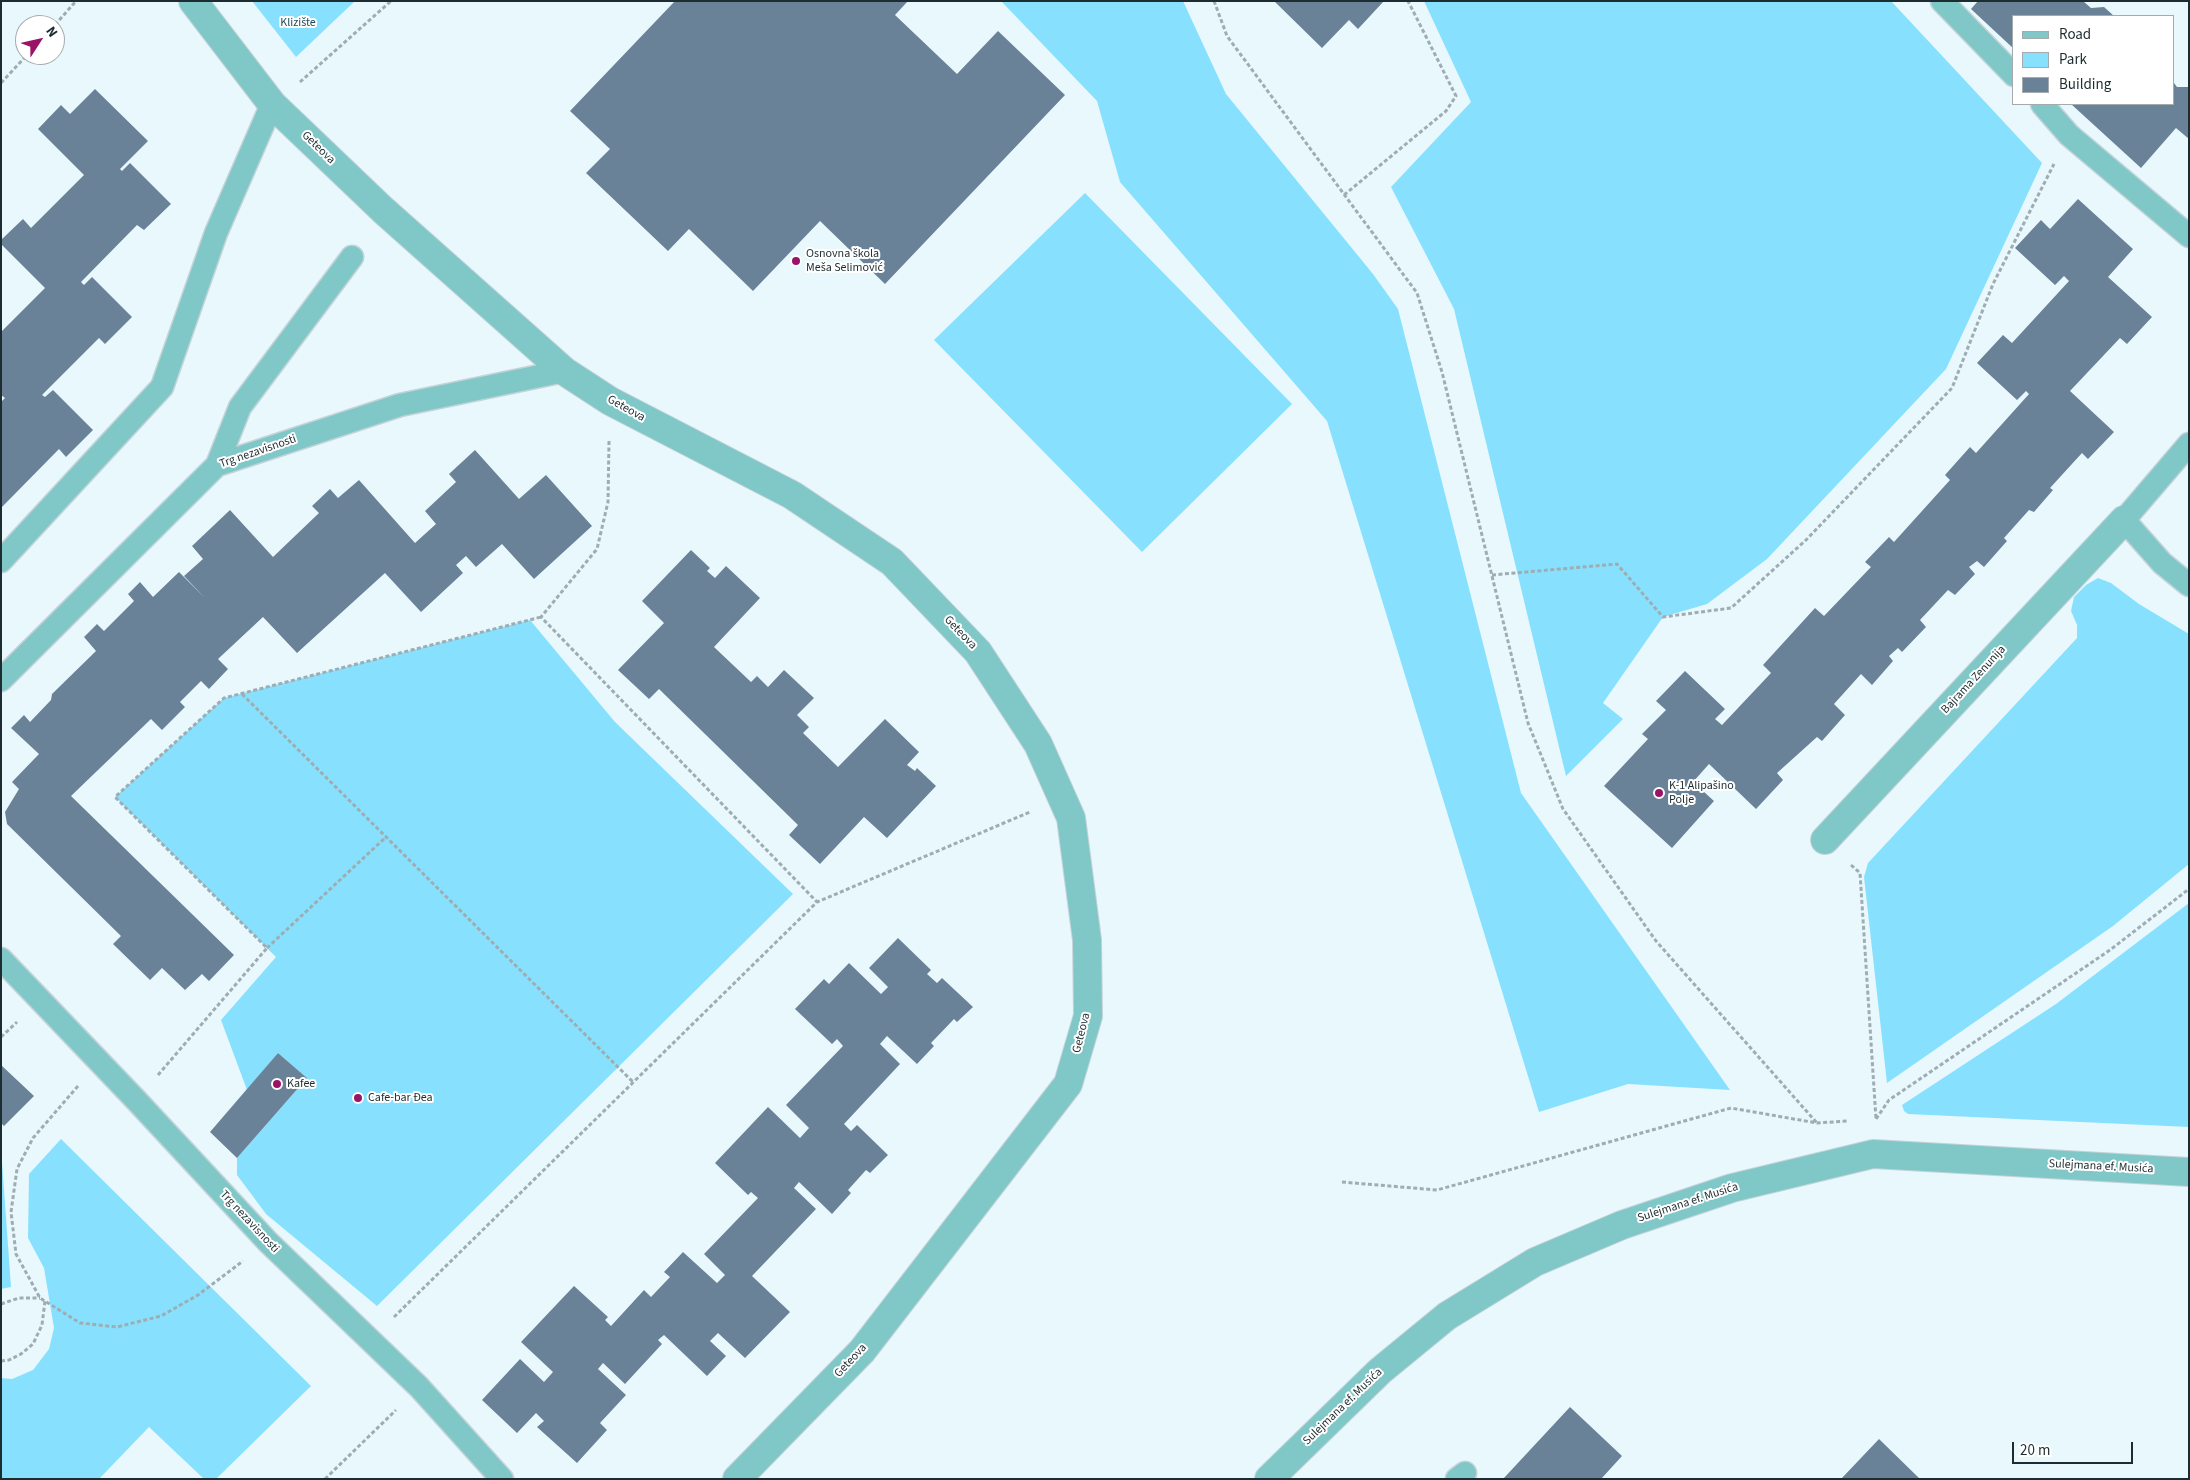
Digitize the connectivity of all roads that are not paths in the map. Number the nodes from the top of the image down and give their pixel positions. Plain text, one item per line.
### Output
1 (193, 1) edge
2 (1942, 1) edge
3 (2012, 73) edge
4 (272, 104) junction
5 (2043, 105) edge
6 (2189, 236) edge
7 (352, 257) dead end
8 (564, 371) junction
9 (2189, 444) edge
10 (217, 465) junction
11 (2124, 520) junction
12 (1, 561) edge
13 (2189, 585) edge
14 (1, 680) edge
15 (1825, 840) dead end
16 (1, 959) edge
17 (2189, 1172) edge
18 (502, 1479) edge
19 (738, 1479) edge
20 (1269, 1479) edge

1 - 4 street, Geteova
2 - 3 lane
4 - 8 street, Geteova
4 - 12 lane
5 - 6 lane
7 - 10 lane
8 - 10 lane, Trg nezavisnosti
8 - 19 street, Geteova
9 - 11 lane
10 - 14 lane, Trg nezavisnosti
11 - 13 lane
11 - 15 street, Bajrama Zenunija
16 - 18 lane, Trg nezavisnosti
17 - 20 street, Sulejmana ef. Musića

